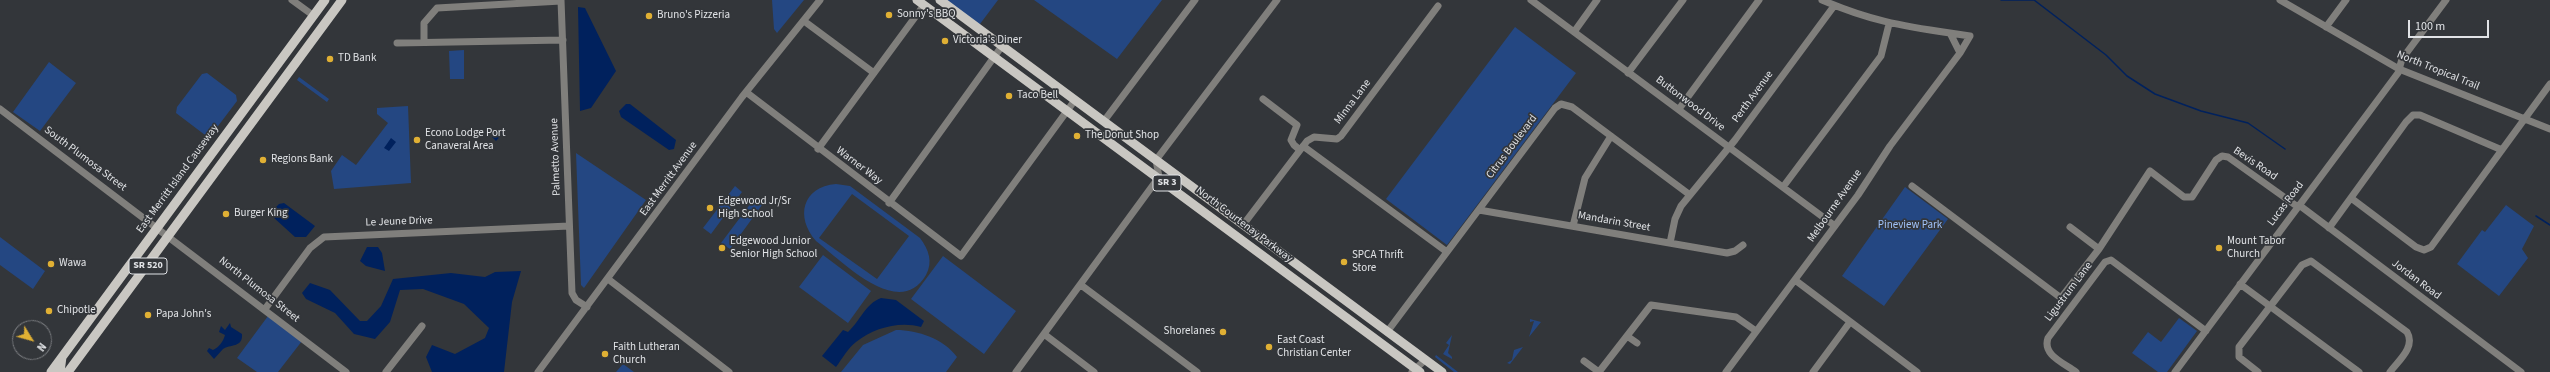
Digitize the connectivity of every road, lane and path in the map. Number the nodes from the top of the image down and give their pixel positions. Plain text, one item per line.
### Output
1 (292, 0) edge
2 (325, 0) edge
3 (342, 0) edge
4 (820, 0) edge
5 (940, 0) edge
6 (1195, 0) edge
7 (1278, 0) edge
8 (1531, 0) edge
9 (1597, 0) edge
10 (1683, 0) edge
11 (1759, 0) edge
12 (1822, 0) edge
13 (2280, 0) edge
14 (2346, 0) edge
15 (2446, 0) edge
16 (561, 1) edge
17 (920, 2) edge
18 (1438, 6) dead end
19 (1834, 6) junction
20 (314, 16) junction
21 (804, 21) junction
22 (1889, 24) junction
23 (2326, 27) junction
24 (1574, 32) junction
25 (1950, 33) junction
26 (563, 40) junction
27 (424, 42) junction
28 (397, 43) dead end
29 (1002, 46) junction
30 (1960, 53) junction
31 (995, 57) junction
32 (2399, 68) junction
33 (874, 73) junction
34 (1628, 73) junction
35 (2550, 84) edge
36 (746, 92) junction
37 (1075, 100) junction
38 (1263, 100) dead end
39 (0, 109) edge
40 (1679, 109) junction
41 (1067, 110) junction
42 (2525, 118) junction
43 (1104, 122) junction
44 (2550, 128) edge
45 (1611, 136) junction
46 (1728, 147) junction
47 (1302, 148) junction
48 (818, 149) junction
49 (2502, 150) junction
50 (1156, 160) junction
51 (1159, 177) junction
52 (1912, 186) dead end
53 (1783, 187) junction
54 (1690, 195) junction
55 (2351, 198) junction
56 (889, 203) junction
57 (2298, 206) junction
58 (1479, 210) junction
59 (1243, 225) junction
60 (569, 226) junction
61 (1573, 226) junction
62 (1835, 226) junction
63 (2070, 227) dead end
64 (157, 228) junction
65 (2329, 228) junction
66 (169, 237) junction
67 (1670, 243) junction
68 (1743, 245) dead end
69 (2099, 249) junction
70 (1447, 252) junction
71 (608, 279) junction
72 (1795, 280) junction
73 (2240, 284) junction
74 (1081, 285) junction
75 (2270, 306) junction
76 (587, 307) junction
77 (265, 309) junction
78 (90, 318) junction
79 (1850, 322) junction
80 (422, 326) dead end
81 (1756, 331) junction
82 (2206, 331) junction
83 (1387, 332) junction
84 (1044, 334) junction
85 (1626, 336) junction
86 (1637, 343) dead end
87 (62, 357) junction
88 (78, 358) junction
89 (1425, 360) junction
90 (1584, 361) dead end
91 (540, 371) edge
92 (1415, 371) edge
93 (51, 372) edge
94 (60, 372) edge
95 (68, 372) edge
96 (346, 372) edge
97 (386, 372) edge
98 (729, 372) edge
99 (1016, 372) edge
100 (1094, 372) edge
101 (1197, 372) edge
102 (1442, 372) edge
103 (1599, 372) edge
104 (1726, 372) edge
105 (1813, 372) edge
106 (1917, 372) edge
107 (2076, 372) edge
108 (2175, 372) edge
109 (2258, 372) edge
110 (2359, 372) edge
111 (2390, 372) edge
112 (2521, 372) edge

1 - 20 street
2 - 20 main road, East Merritt Island Causeway / SR 520
3 - 66 main road, SR 520
4 - 21 street, East Merritt Avenue
5 - 29 main road, North Courtenay Parkway / SR 3
6 - 43 street
7 - 50 street
8 - 24 street, Buttonwood Drive
9 - 24 street
10 - 34 street
11 - 40 street
12 - 19 street
13 - 23 street, North Tropical Trail
14 - 23 street
15 - 32 street, Lucas Road
16 - 26 street, Palmetto Avenue
16 - 27 street
17 - 31 main road, North Courtenay Parkway / SR 3
17 - 33 street
18 - 47 street, Minna Lane
19 - 22 street
19 - 46 street, Perth Avenue
20 - 64 main road, East Merritt Island Causeway / SR 520
21 - 33 street
21 - 36 street, East Merritt Avenue
22 - 25 street
22 - 53 street
23 - 32 street, North Tropical Trail
24 - 34 street, Buttonwood Drive
25 - 30 street
25 - 30 street, Melbourne Avenue
26 - 27 street
26 - 60 street, Palmetto Avenue
27 - 28 street
29 - 31 street
29 - 37 main road, North Courtenay Parkway / SR 3
30 - 62 street, Melbourne Avenue
31 - 41 main road, North Courtenay Parkway / SR 3
31 - 56 street
32 - 42 street, North Tropical Trail
32 - 57 street, Lucas Road
33 - 48 street
34 - 40 street, Buttonwood Drive
35 - 42 street
36 - 48 street, Warner Way
36 - 71 street, East Merritt Avenue
37 - 41 street
37 - 43 main road, North Courtenay Parkway / SR 3
38 - 47 street
39 - 64 street, South Plumosa Street
40 - 46 street, Buttonwood Drive
41 - 51 main road, North Courtenay Parkway / SR 3
41 - 56 street, Warner Way
42 - 44 street, North Tropical Trail
42 - 49 street
43 - 50 main road, North Courtenay Parkway / SR 3
45 - 54 street, Citrus Boulevard
45 - 58 street, Citrus Boulevard
45 - 61 street
46 - 53 street, Buttonwood Drive
46 - 54 street, Perth Avenue
47 - 59 street, Minna Lane
47 - 70 street
48 - 56 street, Warner Way
49 - 55 street
49 - 55 street
50 - 51 street
50 - 59 main road, North Courtenay Parkway / SR 3
51 - 74 street
51 - 92 main road, North Courtenay Parkway / SR 3
52 - 69 street, Bevis Road
53 - 62 street, Buttonwood Drive
54 - 67 street, Perth Avenue
55 - 65 street
57 - 65 street, Jordan Road
57 - 69 street, Bevis Road
57 - 73 street, Lucas Road
58 - 61 street, Mandarin Street
58 - 70 street, Citrus Boulevard
59 - 83 main road, North Courtenay Parkway / SR 3
60 - 76 street, Palmetto Avenue
60 - 77 street, Le Jeune Drive
61 - 67 street, Mandarin Street
62 - 72 street, Melbourne Avenue
63 - 69 street
64 - 66 street, North Plumosa Street
64 - 78 main road, East Merritt Island Causeway / SR 520
65 - 112 street, Jordan Road
66 - 77 street, North Plumosa Street
66 - 88 main road, SR 520
67 - 68 street, Mandarin Street
70 - 83 street, Citrus Boulevard
71 - 76 street, East Merritt Avenue
71 - 98 street
72 - 79 street
72 - 81 street, Melbourne Avenue
73 - 75 street
73 - 82 street, Lucas Road
74 - 84 street
74 - 101 street
75 - 109 street
75 - 110 street
75 - 111 street
76 - 91 street, East Merritt Avenue
77 - 96 street, North Plumosa Street
78 - 87 main road, East Merritt Island Causeway / SR 520
78 - 88 main road
79 - 105 street
79 - 106 street
80 - 97 street
81 - 85 street
81 - 104 street, Melbourne Avenue
82 - 107 street, Ligustrum Lane
82 - 108 street, Lucas Road
83 - 89 main road, North Courtenay Parkway / SR 3
84 - 99 street
84 - 100 street
85 - 86 street
85 - 103 street
87 - 93 main road, East Merritt Island Causeway / SR 520
87 - 94 main road
88 - 95 main road, SR 520
89 - 92 street
89 - 102 main road, North Courtenay Parkway / SR 3
90 - 103 street

